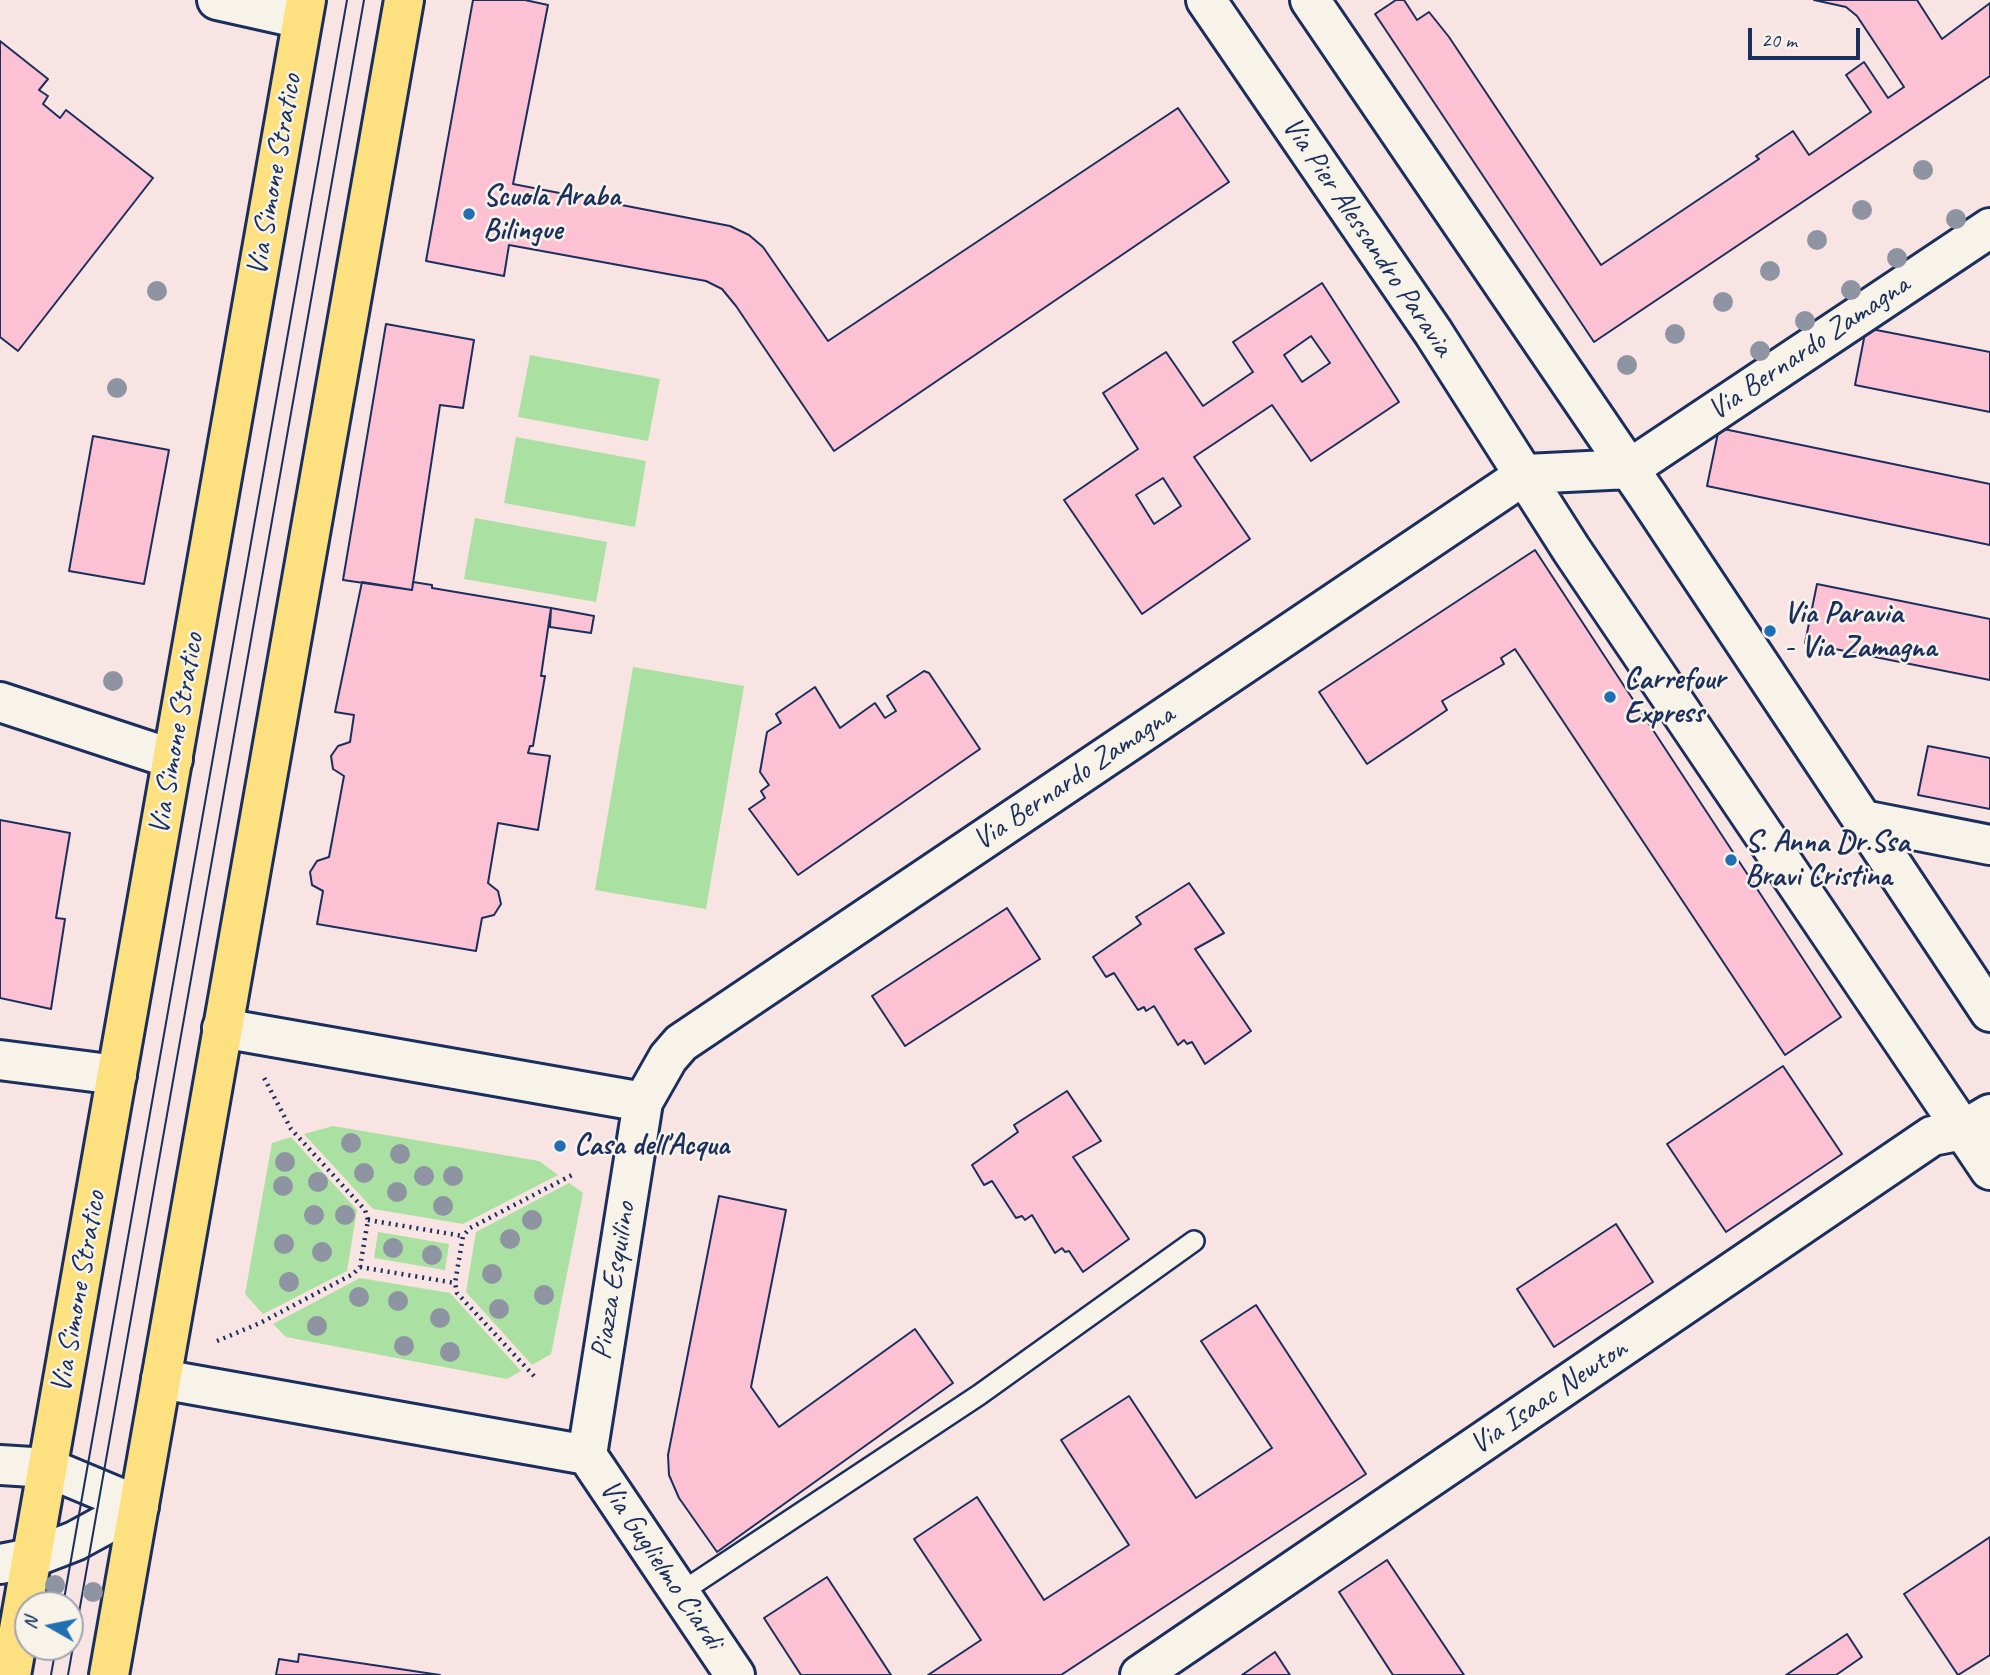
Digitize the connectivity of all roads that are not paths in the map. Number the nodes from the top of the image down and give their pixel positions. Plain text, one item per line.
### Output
1 (217, 0) edge
2 (404, 0) edge
3 (1206, 0) edge
4 (1310, 0) edge
5 (304, 9) edge
6 (1990, 228) edge
7 (1629, 469) junction
8 (1526, 474) junction
9 (0, 702) edge
10 (173, 759) junction
11 (1863, 820) junction
12 (1990, 845) edge
13 (1990, 1012) edge
14 (222, 1028) junction
15 (0, 1060) edge
16 (117, 1075) junction
17 (643, 1102) junction
18 (1976, 1122) edge
19 (1990, 1170) edge
20 (1194, 1241) dead end
21 (161, 1379) junction
22 (587, 1455) junction
23 (0, 1465) edge
24 (48, 1468) junction
25 (139, 1506) junction
26 (16, 1561) edge
27 (680, 1593) junction
28 (11, 1675) edge
29 (109, 1675) edge
30 (735, 1675) edge
31 (1140, 1675) edge

1 - 5 street
2 - 14 main road
3 - 8 street, Via Pier Alessandro Paravia
4 - 7 street
5 - 10 main road, Via Simone Stratico
6 - 7 street, Via Bernardo Zamagna
7 - 8 street
7 - 11 street
8 - 17 street, Via Bernardo Zamagna
8 - 18 street, Via Pier Alessandro Paravia
9 - 10 street
10 - 16 main road, Via Simone Stratico
11 - 12 street
11 - 13 street
14 - 17 street
14 - 21 main road
15 - 16 street
16 - 24 main road, Via Simone Stratico
17 - 22 street, Piazza Esquilino
18 - 19 street, Via Pier Alessandro Paravia
18 - 31 street, Via Isaac Newton
20 - 27 lane
21 - 22 street
21 - 25 main road
22 - 27 street, Via Guglielmo Ciardi
23 - 24 street
24 - 25 street
24 - 26 main road, Via Simone Stratico
25 - 26 street
25 - 29 main road
26 - 28 main road, Via Simone Stratico
27 - 30 street, Via Guglielmo Ciardi

